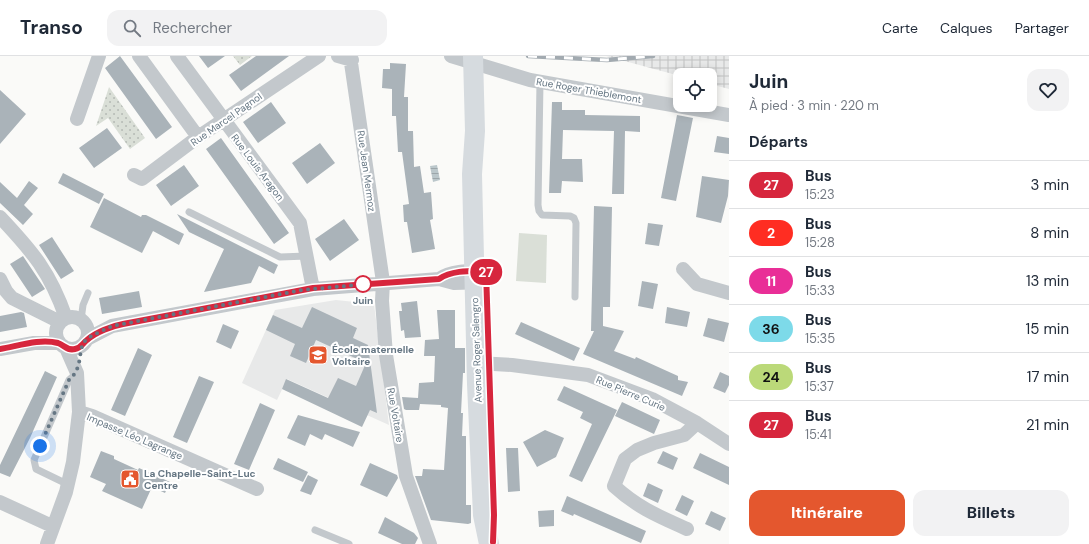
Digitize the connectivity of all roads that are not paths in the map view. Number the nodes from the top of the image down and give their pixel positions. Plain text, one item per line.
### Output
1 (99, 56) edge
2 (139, 56) edge
3 (177, 56) edge
4 (319, 56) edge
5 (338, 56) edge
6 (451, 56) edge
7 (354, 58) edge
8 (473, 65) edge
9 (540, 82) junction
10 (729, 116) edge
11 (77, 119) dead end
12 (224, 120) junction
13 (198, 137) junction
14 (134, 175) dead end
15 (189, 212) dead end
16 (0, 217) edge
17 (307, 256) junction
18 (684, 269) dead end
19 (480, 277) junction
20 (0, 278) edge
21 (383, 282) junction
22 (313, 288) junction
23 (3, 293) edge
24 (88, 293) dead end
25 (729, 293) edge
26 (575, 297) dead end
27 (83, 321) junction
28 (61, 322) junction
29 (112, 326) junction
30 (34, 343) junction
31 (84, 343) junction
32 (62, 346) junction
33 (0, 349) edge
34 (483, 364) junction
35 (77, 373) junction
36 (79, 412) junction
37 (697, 423) junction
38 (729, 444) edge
39 (68, 484) junction
40 (257, 489) dead end
41 (0, 502) edge
42 (52, 526) junction
43 (687, 529) dead end
44 (315, 530) dead end
45 (46, 544) edge
46 (350, 544) edge
47 (430, 544) edge
48 (489, 544) edge
49 (492, 544) edge

1 - 11 street
2 - 13 street
3 - 12 street, Rue Louis Aragon
4 - 12 street, Rue Marcel Pagnol
5 - 7 street
6 - 9 street, Rue Roger Thieblemont
7 - 21 street, Rue Jean Mermoz
8 - 19 main road, Avenue Roger Salengro
9 - 10 street, Rue Roger Thieblemont
9 - 26 lane
12 - 13 street, Rue Marcel Pagnol
12 - 17 street, Rue Louis Aragon
13 - 14 street, Rue Marcel Pagnol
15 - 17 lane
16 - 28 street
17 - 22 street, Rue Louis Aragon
18 - 25 street
19 - 21 street
19 - 34 main road, Avenue Roger Salengro
20 - 23 street
21 - 22 street
21 - 47 street, Rue Voltaire
22 - 29 street
23 - 28 street
24 - 27 lane
27 - 28 street
27 - 29 street
27 - 31 street
28 - 30 street
28 - 32 street
29 - 31 street
30 - 32 street
30 - 33 street
31 - 32 street
31 - 35 street
32 - 35 street
34 - 37 street, Rue Pierre Curie
34 - 48 main road, Avenue Roger Salengro
34 - 49 main road, Avenue Roger Salengro
35 - 36 street
35 - 39 lane
36 - 39 street
36 - 40 street, Impasse Léo Lagrange
37 - 38 street, Rue Pierre Curie
37 - 43 street
39 - 42 street
41 - 42 street
42 - 45 street
44 - 46 lane

